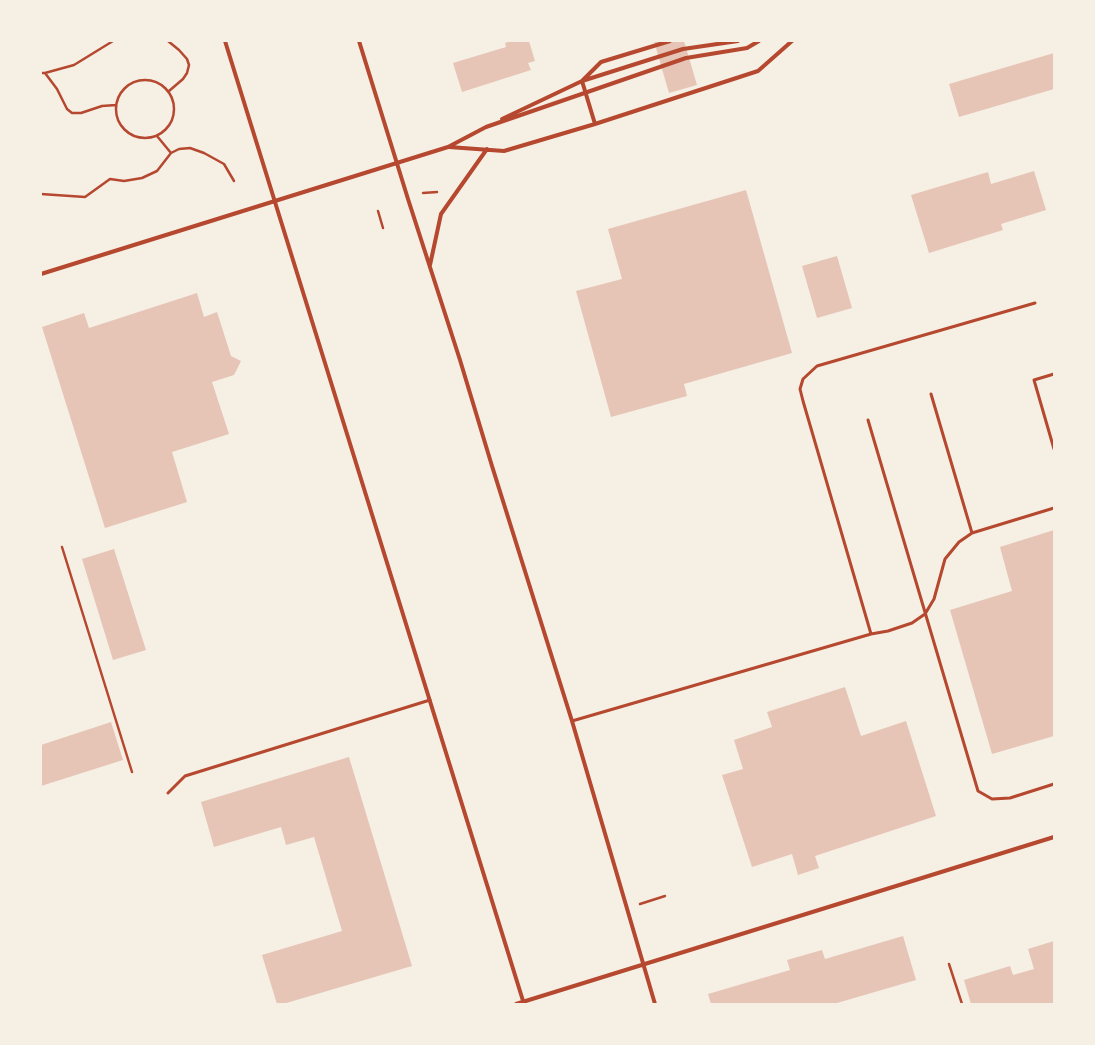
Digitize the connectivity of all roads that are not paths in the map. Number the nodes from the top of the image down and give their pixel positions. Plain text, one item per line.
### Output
1 (225, 41) edge
2 (359, 41) edge
3 (670, 41) edge
4 (738, 41) edge
5 (759, 41) edge
6 (792, 41) edge
7 (582, 81) junction
8 (585, 93) junction
9 (595, 124) junction
10 (486, 127) junction
11 (448, 147) junction
12 (486, 149) junction
13 (397, 163) junction
14 (275, 201) junction
15 (430, 265) junction
16 (41, 274) edge
17 (1035, 303) dead end
18 (1054, 374) edge
19 (931, 394) dead end
20 (868, 420) dead end
21 (1054, 449) edge
22 (1054, 508) edge
23 (972, 533) junction
24 (925, 614) junction
25 (871, 634) junction
26 (430, 700) junction
27 (572, 721) junction
28 (1054, 784) edge
29 (168, 793) dead end
30 (1054, 837) edge
31 (643, 964) junction
32 (524, 1003) edge
33 (516, 1004) edge
34 (655, 1004) edge

1 - 14 street
2 - 13 street
3 - 7 street
4 - 7 street
5 - 8 street
6 - 9 street
7 - 8 street
7 - 10 street
8 - 9 street
8 - 10 street
9 - 12 street
10 - 11 street
11 - 12 street
11 - 13 street
12 - 15 street
13 - 14 street
13 - 15 street
14 - 16 street
14 - 26 street
15 - 27 street
17 - 25 lane
18 - 21 lane
19 - 23 lane
20 - 24 lane
22 - 23 lane
23 - 24 lane
24 - 25 lane
24 - 28 lane
25 - 27 lane
26 - 29 lane
26 - 32 street
27 - 31 street
30 - 31 street
31 - 32 street
31 - 34 street
32 - 33 street

